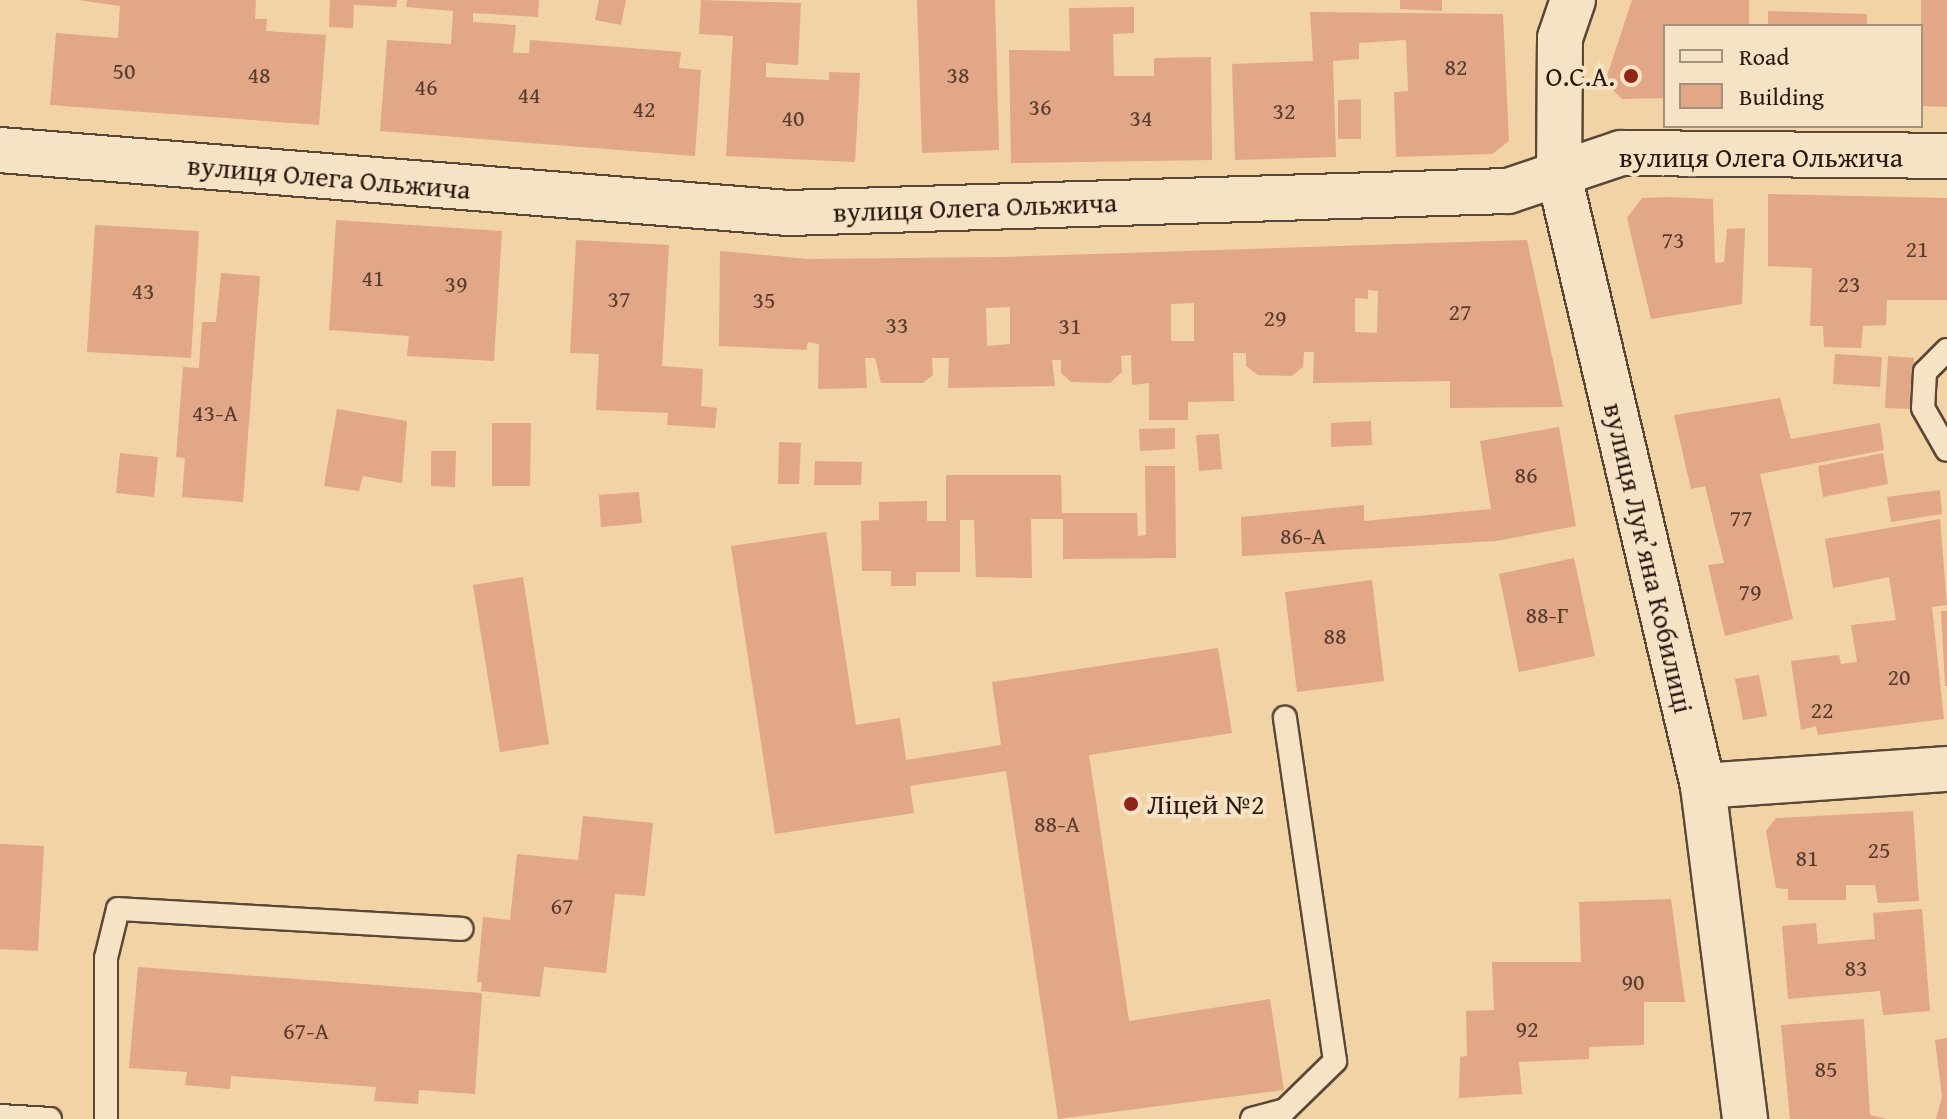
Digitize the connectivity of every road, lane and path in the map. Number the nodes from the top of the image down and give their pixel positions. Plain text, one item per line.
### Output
1 (1573, 0) edge
2 (0, 150) edge
3 (1947, 156) edge
4 (1559, 175) junction
5 (1947, 350) edge
6 (1947, 450) edge
7 (1285, 718) dead end
8 (1947, 769) edge
9 (1703, 786) junction
10 (461, 929) dead end
11 (0, 1116) edge
12 (50, 1119) edge
13 (106, 1119) edge
14 (1252, 1119) edge
15 (1745, 1119) edge

1 - 4 street, вулиця Лукʼяна Кобилиці
2 - 4 street, вулиця Олега Ольжича
3 - 4 street, вулиця Олега Ольжича
4 - 9 street, вулиця Лукʼяна Кобилиці
5 - 6 lane
7 - 14 lane
8 - 9 street
9 - 15 street, вулиця Лукʼяна Кобилиці
10 - 13 lane
11 - 12 lane

